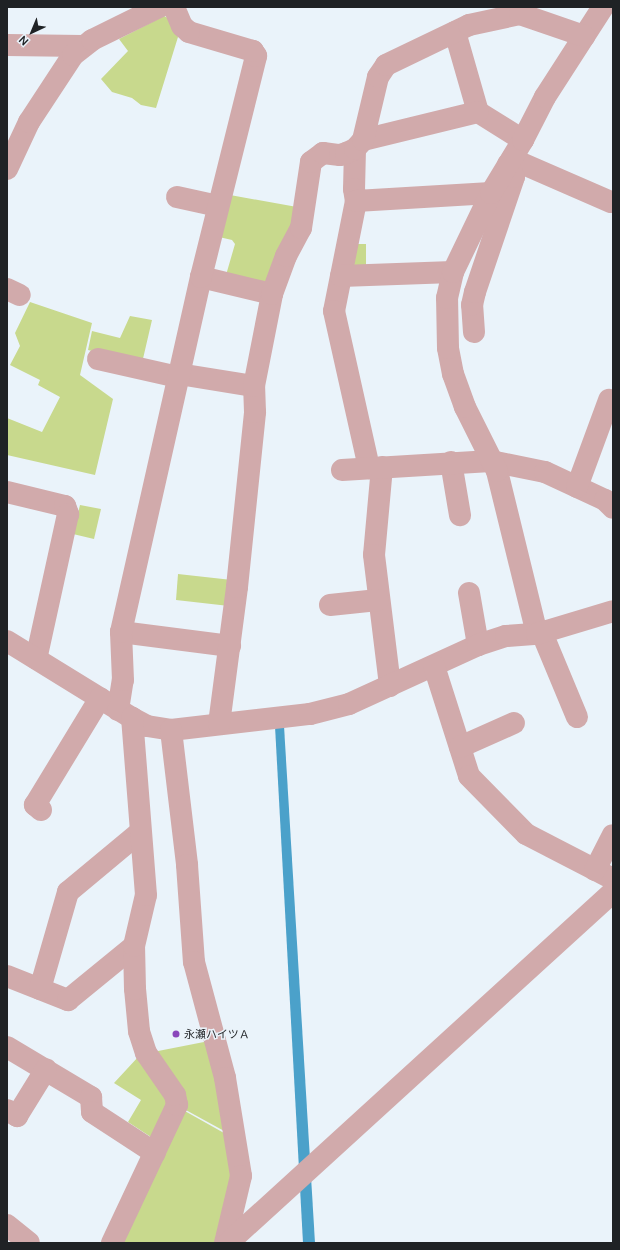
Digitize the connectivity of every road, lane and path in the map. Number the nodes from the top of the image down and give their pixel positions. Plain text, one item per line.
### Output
1 (159, 7) edge
2 (174, 7) edge
3 (603, 7) edge
4 (455, 32) junction
5 (584, 36) junction
6 (7, 44) edge
7 (82, 46) junction
8 (478, 112) junction
9 (523, 140) junction
10 (359, 144) junction
11 (510, 161) junction
12 (7, 169) edge
13 (499, 197) junction
14 (177, 198) dead end
15 (356, 201) junction
16 (611, 202) dead end
17 (218, 206) junction
18 (453, 272) junction
19 (341, 276) junction
20 (201, 278) junction
21 (272, 294) junction
22 (474, 332) dead end
23 (98, 359) dead end
24 (178, 375) junction
25 (254, 386) junction
26 (609, 400) dead end
27 (492, 461) junction
28 (451, 462) junction
29 (376, 468) junction
30 (342, 470) dead end
31 (577, 487) junction
32 (7, 492) edge
33 (613, 508) edge
34 (460, 515) dead end
35 (469, 593) dead end
36 (378, 600) junction
37 (330, 605) dead end
38 (613, 611) edge
39 (121, 632) junction
40 (539, 634) junction
41 (7, 641) edge
42 (478, 645) junction
43 (230, 646) junction
44 (36, 658) junction
45 (434, 666) junction
46 (390, 686) junction
47 (100, 698) junction
48 (125, 714) junction
49 (577, 717) dead end
50 (219, 724) junction
51 (514, 724) dead end
52 (171, 730) junction
53 (460, 747) junction
54 (41, 810) dead end
55 (140, 832) junction
56 (613, 835) edge
57 (604, 875) edge
58 (613, 892) edge
59 (134, 946) junction
60 (7, 976) edge
61 (40, 989) junction
62 (7, 1047) edge
63 (46, 1069) junction
64 (7, 1110) edge
65 (155, 1153) junction
66 (7, 1225) edge
67 (29, 1243) edge
68 (112, 1243) edge
69 (227, 1243) edge

1 - 7 street
2 - 17 street
3 - 5 street
4 - 5 street
4 - 8 street
4 - 10 street
5 - 9 street
6 - 7 street
7 - 12 street
8 - 9 street
8 - 10 street
9 - 11 street
10 - 15 street
10 - 21 street
11 - 13 street
11 - 16 street
13 - 15 street
13 - 18 street
13 - 22 street
14 - 17 street
15 - 19 street
17 - 20 street
18 - 19 street
18 - 27 street
19 - 29 street
20 - 21 street
20 - 24 street
21 - 25 street
23 - 24 street
24 - 25 street
24 - 39 street
25 - 43 street
26 - 31 street
27 - 28 street
27 - 31 street
27 - 40 street
28 - 29 street
28 - 34 street
29 - 30 street
29 - 36 street
31 - 33 street
32 - 44 street
35 - 42 street
36 - 37 street
36 - 46 street
38 - 40 street
39 - 43 street
39 - 48 street
40 - 42 street
40 - 49 street
41 - 44 street
42 - 45 street
43 - 50 street
44 - 47 street
45 - 46 street
45 - 53 street
46 - 50 street
47 - 48 street
47 - 54 street
48 - 52 street
48 - 55 street
50 - 52 street
51 - 53 street
52 - 69 street
53 - 57 street
55 - 59 street
55 - 61 street
56 - 57 street
58 - 69 street
59 - 61 street
59 - 65 street
60 - 61 street
62 - 63 street
63 - 64 street
63 - 65 street
65 - 68 street
66 - 67 street

